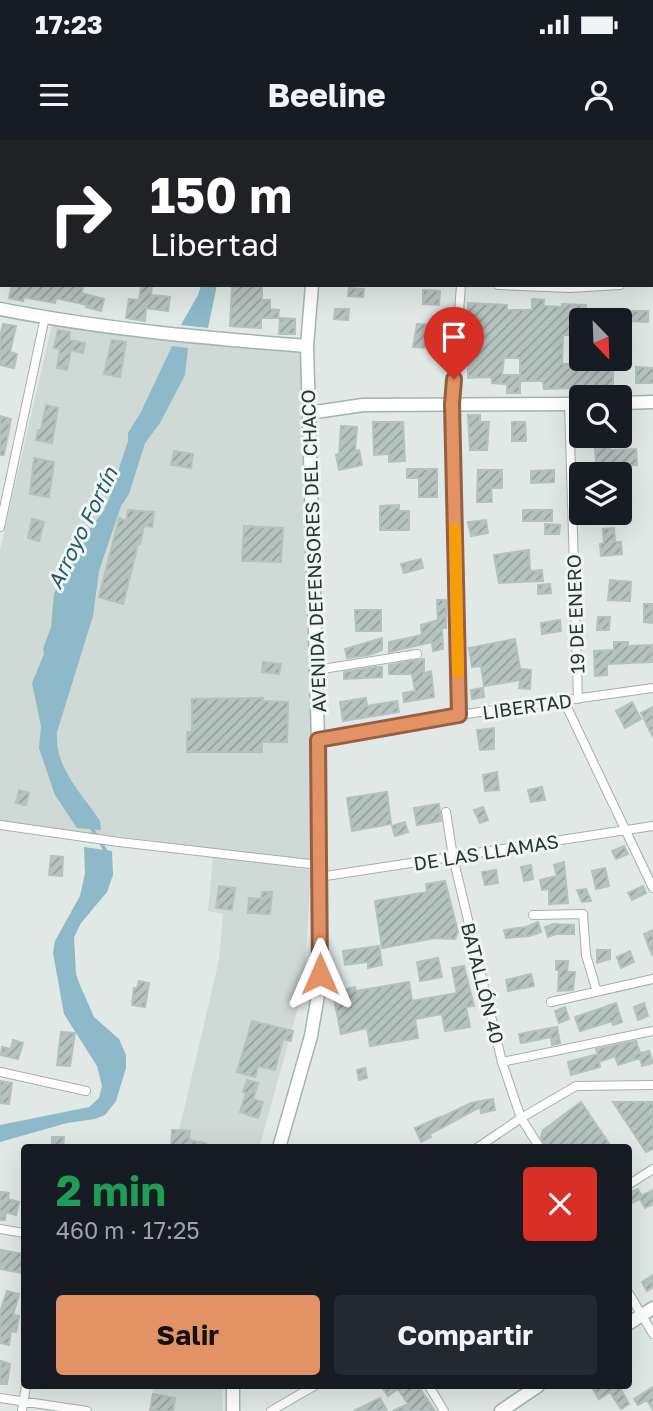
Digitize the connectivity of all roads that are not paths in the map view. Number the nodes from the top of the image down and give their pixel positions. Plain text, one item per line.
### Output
1 (312, 287) edge
2 (461, 287) edge
3 (546, 287) edge
4 (587, 287) edge
5 (0, 309) edge
6 (45, 317) junction
7 (307, 345) junction
8 (653, 402) edge
9 (632, 403) edge
10 (452, 404) junction
11 (569, 404) edge
12 (309, 413) junction
13 (575, 448) edge
14 (0, 527) edge
15 (417, 654) dead end
16 (316, 670) junction
17 (653, 688) edge
18 (578, 699) junction
19 (564, 701) junction
20 (459, 715) junction
21 (318, 740) junction
22 (446, 812) dead end
23 (0, 825) edge
24 (653, 826) edge
25 (626, 830) junction
26 (453, 857) junction
27 (319, 871) junction
28 (653, 888) edge
29 (533, 915) dead end
30 (653, 979) edge
31 (597, 992) junction
32 (551, 1002) dead end
33 (653, 1031) edge
34 (502, 1062) junction
35 (0, 1072) edge
36 (653, 1085) edge
37 (86, 1091) dead end
38 (521, 1118) junction
39 (282, 1144) edge
40 (483, 1144) edge
41 (537, 1144) edge
42 (653, 1169) edge
43 (632, 1182) edge
44 (0, 1229) edge
45 (21, 1232) edge
46 (632, 1296) edge
47 (648, 1311) edge
48 (632, 1321) edge
49 (653, 1334) edge
50 (25, 1389) edge
51 (233, 1389) edge
52 (309, 1389) edge
53 (431, 1389) edge
54 (533, 1389) edge
55 (0, 1398) edge
56 (23, 1401) junction
57 (22, 1411) edge
58 (87, 1411) edge
59 (233, 1411) edge
60 (271, 1411) edge
61 (444, 1411) edge
62 (501, 1411) edge

1 - 7 main road, AVENIDA DEFENSORES DEL CHACO
2 - 10 street
3 - 4 street
5 - 6 main road
6 - 7 main road
6 - 14 street
7 - 12 main road, AVENIDA DEFENSORES DEL CHACO
8 - 9 main road
10 - 11 main road
10 - 12 main road
10 - 20 street
12 - 16 main road, AVENIDA DEFENSORES DEL CHACO
13 - 18 street, 19 DE ENERO
15 - 16 street
16 - 21 main road, AVENIDA DEFENSORES DEL CHACO
17 - 18 street, LIBERTAD
18 - 19 street, LIBERTAD
19 - 20 street, LIBERTAD
19 - 25 street, 19 DE ENERO
20 - 21 street, LIBERTAD
21 - 27 main road, AVENIDA DEFENSORES DEL CHACO
22 - 26 street, BATALLÓN 40
23 - 27 street, DE LAS LLAMAS
24 - 25 street, DE LAS LLAMAS
25 - 26 street, DE LAS LLAMAS
25 - 28 street, 19 DE ENERO
26 - 27 street, DE LAS LLAMAS
26 - 34 street, BATALLÓN 40
27 - 39 main road, AVENIDA DEFENSORES DEL CHACO
29 - 31 street
30 - 31 street
31 - 32 street
33 - 34 street
34 - 38 street, BATALLÓN 40
35 - 37 street
36 - 38 street
38 - 40 street
38 - 41 street, BATALLÓN 40
42 - 43 street
44 - 45 street
46 - 47 street
47 - 48 main road
47 - 49 street
50 - 56 street
51 - 59 main road
52 - 60 street
53 - 61 street
54 - 62 main road
55 - 56 street
56 - 57 street
56 - 58 street

